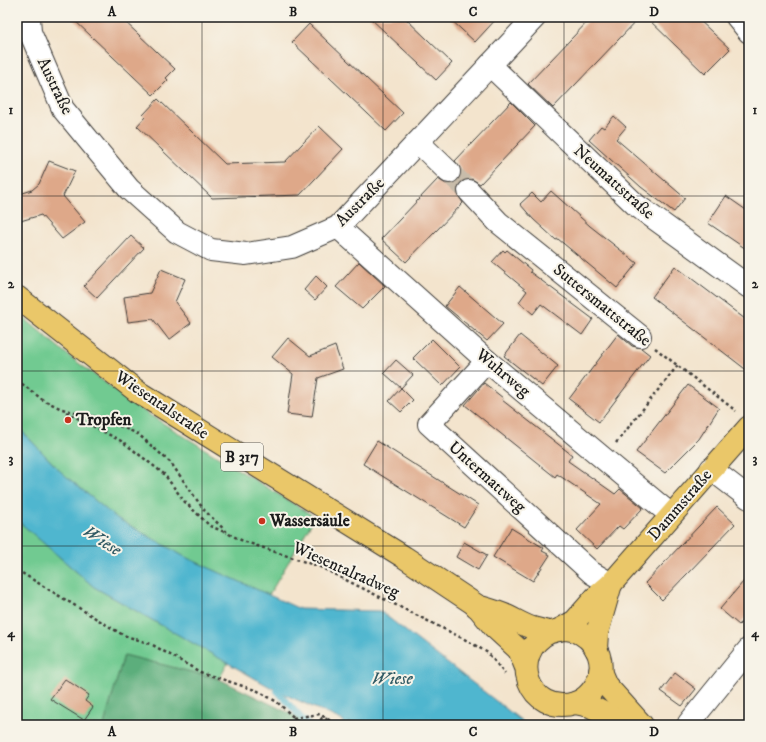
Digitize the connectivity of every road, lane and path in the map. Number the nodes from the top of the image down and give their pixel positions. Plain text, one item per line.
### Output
1 (29, 17) edge
2 (535, 17) edge
3 (737, 17) edge
4 (749, 32) edge
5 (490, 65) junction
6 (418, 142) junction
7 (449, 172) tunnel mouth
8 (469, 191) tunnel mouth
9 (338, 227) junction
10 (749, 287) edge
11 (17, 296) edge
12 (640, 336) joint
13 (487, 361) junction
14 (678, 365) junction
15 (17, 380) edge
16 (62, 409) junction
17 (744, 420) edge
18 (613, 446) dead end
19 (711, 469) junction
20 (749, 498) edge
21 (671, 515) junction
22 (229, 534) junction
23 (17, 570) edge
24 (611, 584) junction
25 (476, 605) junction
26 (554, 631) junction
27 (596, 649) junction
28 (749, 649) edge
29 (526, 665) junction
30 (600, 671) junction
31 (509, 680) dead end
32 (575, 703) junction
33 (295, 718) junction
34 (328, 719) junction
35 (689, 723) dead end
36 (302, 725) edge
37 (317, 725) edge
38 (337, 725) edge
39 (627, 725) edge
40 (642, 725) edge

1 - 9 street, Austraße
2 - 5 street, Austraße
3 - 4 street
5 - 6 street, Austraße
5 - 10 street, Neumattstraße
6 - 7 street
6 - 9 street, Austraße
8 - 12 street, Suttersmattstraße
9 - 13 street, Wuhrweg
11 - 25 main road, Wiesentalstraße / B 317
12 - 14 path, Suttersmattstraße
13 - 21 street, Wuhrweg
13 - 24 street, Untermattweg
14 - 17 path, Suttersmattstraße
14 - 18 path
15 - 16 path, Wiesentalradweg
16 - 22 path
16 - 22 path, Wiesentalradweg
17 - 19 main road, Dammstraße
19 - 20 street
19 - 21 main road, Dammstraße
21 - 24 main road, Dammstraße
22 - 31 path, Wiesentalradweg
23 - 33 path
24 - 26 main road, Dammstraße
24 - 27 main road, Dammstraße
25 - 26 main road, Wiesentalstraße / B 317
25 - 29 main road, Wiesentalstraße / B 317
26 - 27 main road
26 - 29 main road
27 - 30 main road
28 - 35 street
29 - 32 main road
30 - 32 main road
30 - 40 main road
32 - 39 main road
33 - 34 path
33 - 36 path
34 - 37 path
34 - 38 path

